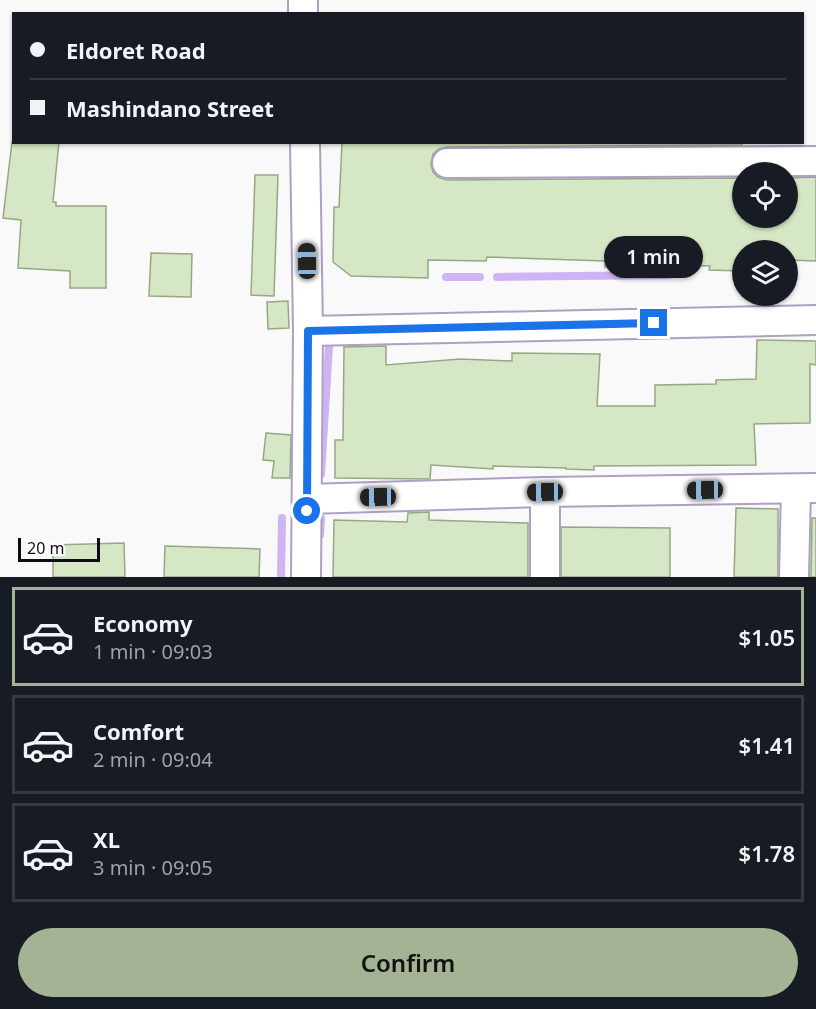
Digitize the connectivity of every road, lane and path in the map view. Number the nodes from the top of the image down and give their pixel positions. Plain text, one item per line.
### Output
1 (305, 144) edge
2 (816, 161) edge
3 (447, 162) dead end
4 (816, 320) edge
5 (308, 331) junction
6 (806, 488) edge
7 (545, 492) junction
8 (307, 499) junction
9 (306, 577) edge
10 (545, 577) edge
11 (794, 577) edge

1 - 5 street
2 - 3 street
4 - 5 street
5 - 8 street
6 - 7 street
6 - 11 street
7 - 8 street
7 - 10 street
8 - 9 street

